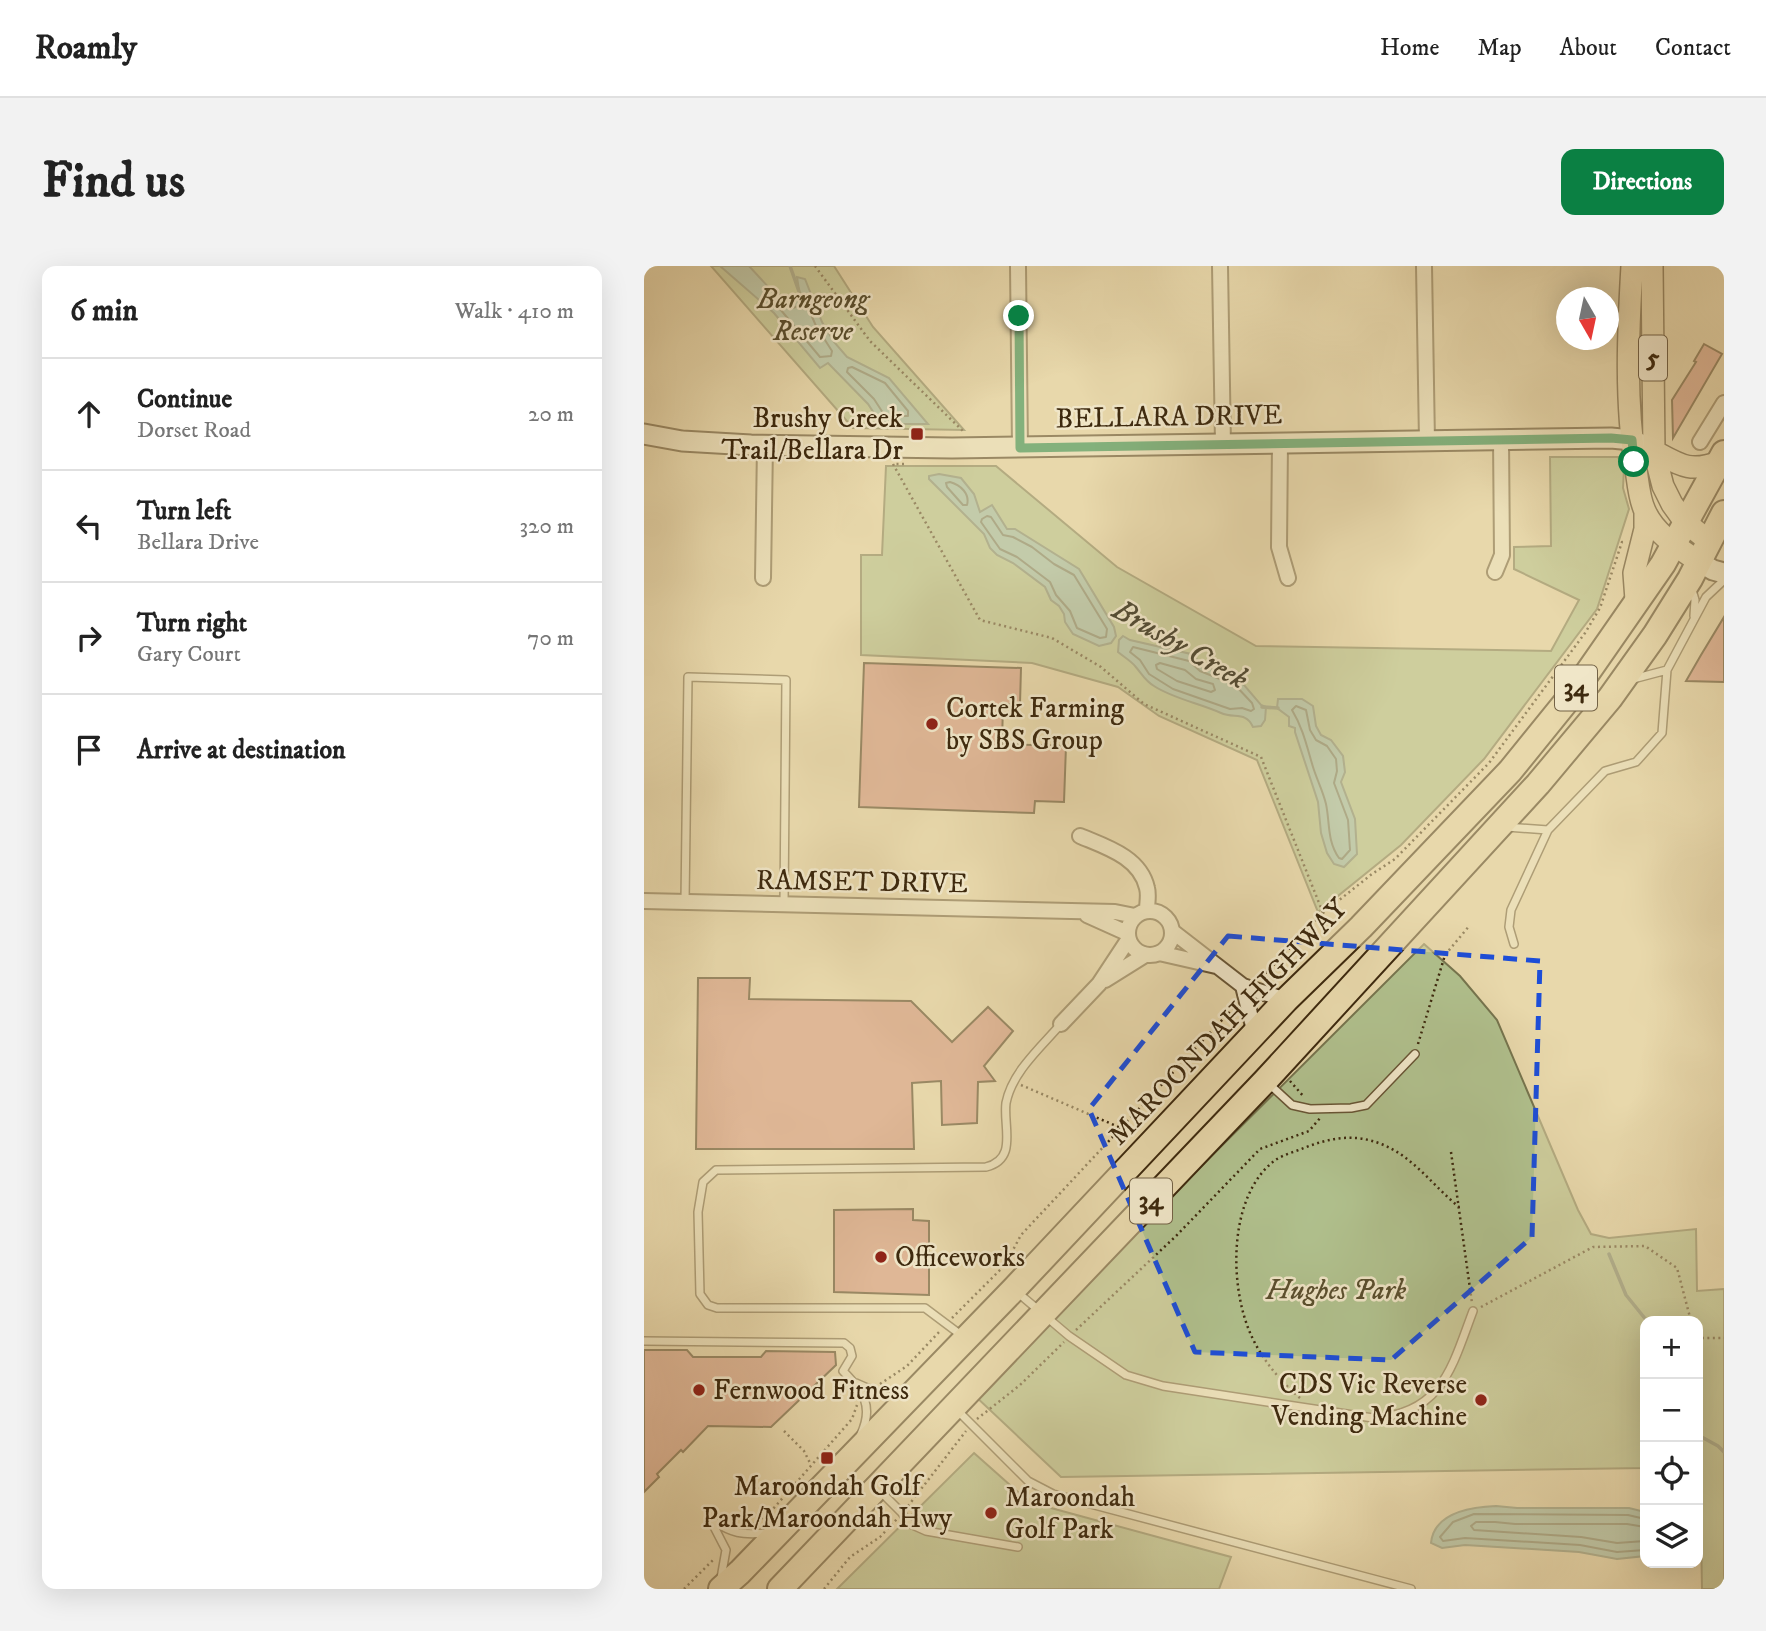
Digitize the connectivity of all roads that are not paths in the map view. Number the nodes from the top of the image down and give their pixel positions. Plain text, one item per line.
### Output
1 (1018, 266) edge
2 (1220, 266) edge
3 (1424, 266) edge
4 (1632, 266) edge
5 (1652, 266) edge
6 (1653, 391) junction
7 (1630, 392) junction
8 (1724, 403) edge
9 (644, 435) edge
10 (1501, 439) junction
11 (1632, 440) junction
12 (682, 441) junction
13 (1427, 441) junction
14 (1700, 442) dead end
15 (1280, 443) junction
16 (1223, 444) junction
17 (765, 445) junction
18 (644, 447) edge
19 (1020, 448) junction
20 (1654, 451) junction
21 (1721, 458) edge
22 (1645, 511) junction
23 (1724, 513) edge
24 (1685, 522) junction
25 (1673, 544) junction
26 (1706, 559) edge
27 (1495, 572) dead end
28 (1724, 573) edge
29 (763, 578) dead end
30 (1288, 578) dead end
31 (1724, 580) edge
32 (1636, 600) junction
33 (1693, 619) junction
34 (1667, 670) junction
35 (1623, 681) junction
36 (1499, 827) junction
37 (1548, 830) junction
38 (1080, 836) dead end
39 (644, 901) edge
40 (685, 902) junction
41 (784, 905) junction
42 (1079, 911) junction
43 (1141, 913) junction
44 (1172, 931) junction
45 (1128, 936) junction
46 (1514, 944) dead end
47 (1152, 954) junction
48 (1221, 967) junction
49 (1099, 984) junction
50 (1246, 990) junction
51 (1286, 1000) junction
52 (1061, 1024) joint
53 (1255, 1034) junction
54 (1415, 1054) road end
55 (1265, 1081) junction
56 (1014, 1289) junction
57 (1473, 1311) road end
58 (1042, 1314) junction
59 (956, 1331) junction
60 (644, 1341) edge
61 (855, 1383) junction
62 (906, 1399) junction
63 (963, 1415) junction
64 (850, 1457) junction
65 (877, 1488) junction
66 (780, 1531) junction
67 (1018, 1547) dead end
68 (719, 1589) edge
69 (780, 1589) edge
70 (1411, 1589) edge

1 - 19 street
2 - 16 street
3 - 13 street
4 - 7 main road, 5
5 - 6 main road, 5
6 - 7 main road
6 - 20 main road, 5
7 - 11 main road, 5
8 - 14 street
9 - 12 main road, BELLARA DRIVE
10 - 11 main road, BELLARA DRIVE
10 - 13 main road, BELLARA DRIVE
10 - 27 street
11 - 20 main road, BELLARA DRIVE
11 - 22 main road, 5
12 - 17 main road, BELLARA DRIVE
12 - 18 main road, BELLARA DRIVE
13 - 15 main road, BELLARA DRIVE
15 - 16 main road, BELLARA DRIVE
15 - 30 street
16 - 19 main road, BELLARA DRIVE
17 - 19 main road, BELLARA DRIVE
17 - 29 street
20 - 21 main road
20 - 24 main road, 5
21 - 24 highway, MAROONDAH HIGHWAY / 34
22 - 25 main road, 5
22 - 32 main road
23 - 26 highway, 34
24 - 25 highway, MAROONDAH HIGHWAY / 34
24 - 26 main road, 5
25 - 26 main road, 5
25 - 32 highway, MAROONDAH HIGHWAY / 34
26 - 28 main road
26 - 33 lane
26 - 35 highway, 34
31 - 33 lane
32 - 51 highway, MAROONDAH HIGHWAY / 34
33 - 34 lane
34 - 35 lane
34 - 37 lane
35 - 36 highway, 34
36 - 37 lane
36 - 55 highway, 34
37 - 46 lane
38 - 43 street
39 - 40 street, RAMSET DRIVE
40 - 41 street, RAMSET DRIVE
40 - 41 lane
41 - 42 street, RAMSET DRIVE
42 - 43 street, RAMSET DRIVE
42 - 45 street, RAMSET DRIVE
43 - 44 street
43 - 45 street
44 - 47 street
44 - 48 street
45 - 47 street
45 - 49 street
47 - 48 street
47 - 49 street
48 - 50 street
49 - 52 street
50 - 51 street
50 - 53 street
51 - 53 highway, MAROONDAH HIGHWAY / 34
52 - 59 lane
53 - 56 highway, MAROONDAH HIGHWAY / 34
54 - 55 lane
55 - 58 highway, 34
56 - 58 lane
56 - 59 highway, MAROONDAH HIGHWAY / 34
57 - 58 lane
58 - 63 highway, 34
59 - 62 highway, MAROONDAH HIGHWAY / 34
60 - 61 lane
61 - 62 lane
61 - 64 lane
62 - 64 highway, MAROONDAH HIGHWAY / 34
63 - 65 highway, 34
63 - 70 lane
64 - 66 highway, MAROONDAH HIGHWAY / 34
65 - 67 lane
65 - 69 highway, 34
66 - 68 highway, MAROONDAH HIGHWAY / 34
66 - 68 lane

